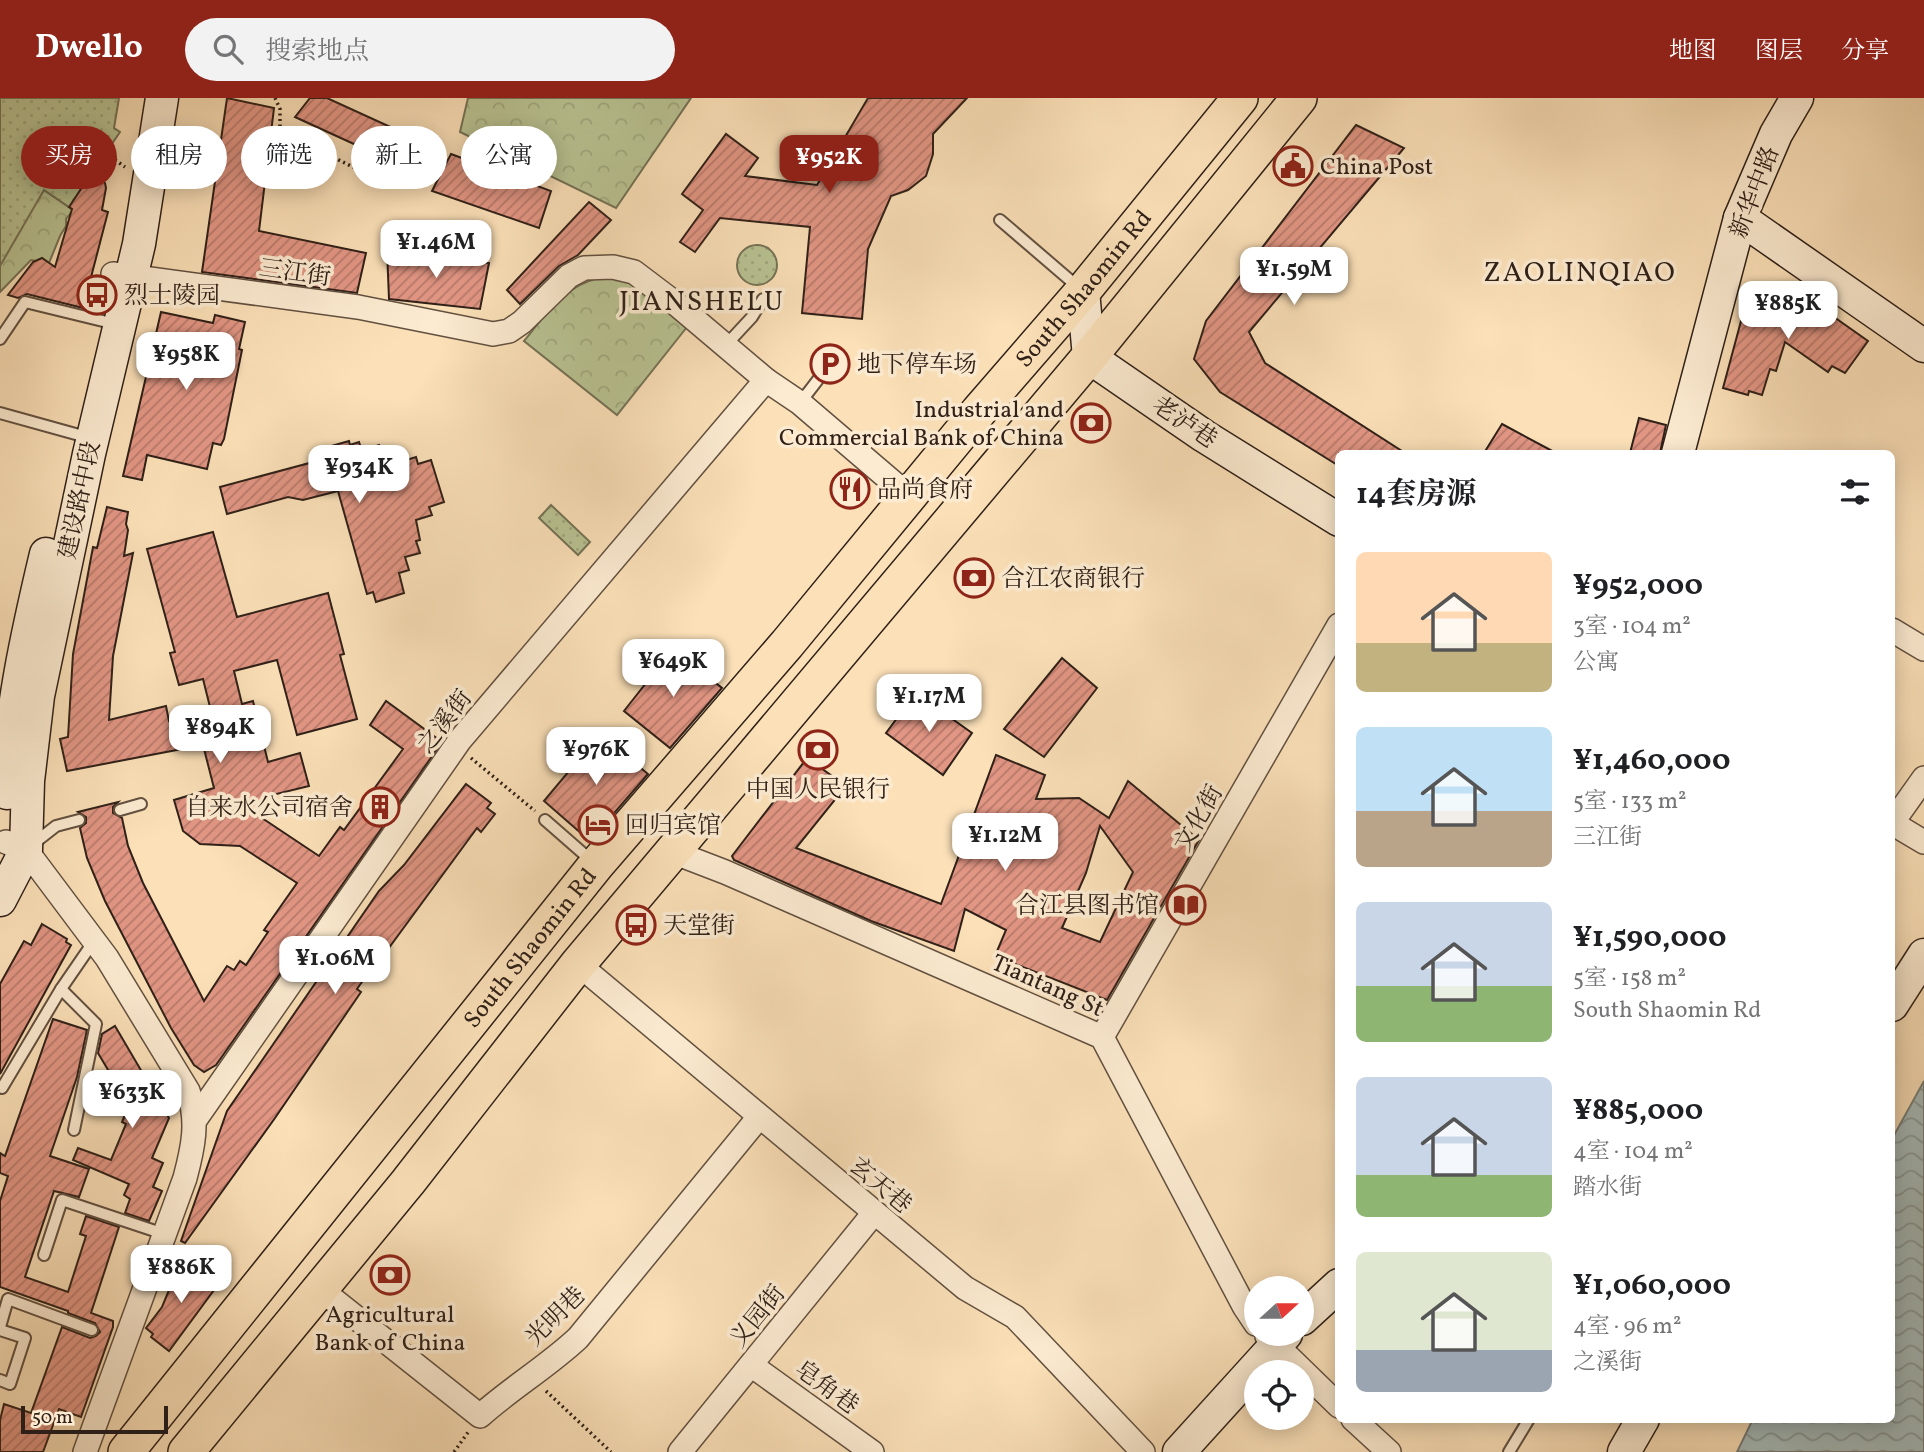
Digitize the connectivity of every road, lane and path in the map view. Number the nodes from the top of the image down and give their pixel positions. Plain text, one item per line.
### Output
1 (142, 98) edge
2 (162, 98) edge
3 (275, 98) edge
4 (1240, 98) edge
5 (1299, 98) edge
6 (1797, 98) edge
7 (138, 126) edge
8 (117, 161) edge
9 (351, 166) edge
10 (131, 171) joint
11 (1740, 218) junction
12 (1000, 220) dead end
13 (122, 275) junction
14 (1083, 291) junction
15 (763, 299) dead end
16 (103, 321) junction
17 (0, 339) edge
18 (726, 345) junction
19 (1924, 346) edge
20 (1089, 357) junction
21 (830, 364) dead end
22 (766, 380) junction
23 (800, 403) junction
24 (979, 411) junction
25 (0, 413) edge
26 (83, 437) junction
27 (1015, 445) junction
28 (1679, 450) edge
29 (910, 497) junction
30 (1335, 518) edge
31 (1335, 632) edge
32 (1895, 632) edge
33 (1924, 649) edge
34 (455, 746) junction
35 (1924, 778) edge
36 (141, 804) dead end
37 (120, 810) dead end
38 (1895, 819) edge
39 (79, 820) dead end
40 (545, 820) joint
41 (1895, 825) edge
42 (1924, 842) edge
43 (11, 850) edge
44 (673, 852) junction
45 (596, 864) junction
46 (0, 900) edge
47 (94, 942) junction
48 (1924, 955) edge
49 (578, 964) junction
50 (61, 989) junction
51 (1895, 1000) edge
52 (1102, 1037) junction
53 (2, 1088) dead end
54 (417, 1090) junction
55 (759, 1117) junction
56 (195, 1120) junction
57 (456, 1121) junction
58 (74, 1130) dead end
59 (874, 1213) junction
60 (164, 1234) junction
61 (44, 1255) dead end
62 (320, 1289) junction
63 (1335, 1289) edge
64 (1244, 1306) edge
65 (1314, 1308) edge
66 (0, 1328) edge
67 (92, 1330) dead end
68 (1262, 1346) edge
69 (1282, 1346) edge
70 (751, 1365) junction
71 (529, 1375) junction
72 (0, 1380) edge
73 (1335, 1402) edge
74 (1357, 1423) edge
75 (1527, 1423) edge
76 (1641, 1423) edge
77 (85, 1452) edge
78 (126, 1452) edge
79 (186, 1452) edge
80 (611, 1452) edge
81 (681, 1452) edge
82 (872, 1452) edge
83 (1143, 1452) edge
84 (1179, 1452) edge
85 (1389, 1452) edge
86 (1509, 1452) edge
87 (1624, 1452) edge

1 - 7 main road, 建设路中段
2 - 13 main road, 建设路中段
3 - 9 path
4 - 14 main road, South Shaomin Rd
5 - 20 main road, South Shaomin Rd
6 - 11 main road, 新华中路
8 - 10 path
10 - 13 main road, 建设路中段
11 - 19 main road
11 - 28 main road, 新华中路
12 - 14 lane
13 - 16 main road, 建设路中段
13 - 18 street, 三江街
13 - 26 main road, 建设路中段
14 - 20 main road
14 - 24 main road, South Shaomin Rd
15 - 18 lane
16 - 17 lane
16 - 26 main road, 建设路中段
18 - 22 street, 三江街
20 - 27 main road, South Shaomin Rd
20 - 30 main road, 老泸巷
21 - 23 lane
22 - 23 street, 三江街
22 - 34 street, 之溪街
23 - 29 street, 三江街
24 - 27 main road
24 - 29 main road, South Shaomin Rd
25 - 26 lane
26 - 43 main road, 建设路中段
27 - 44 main road, South Shaomin Rd
29 - 45 main road, South Shaomin Rd
31 - 52 street, 文化街
32 - 33 street
34 - 40 path
34 - 56 street, 之溪街
35 - 38 street
36 - 37 lane
39 - 43 lane
40 - 45 lane
41 - 42 street
43 - 46 main road, 建设路中段
43 - 47 street, 之溪街
44 - 49 main road, South Shaomin Rd
44 - 52 street, Tiantang St
45 - 54 main road, South Shaomin Rd
47 - 50 lane
47 - 56 street, 之溪街
48 - 51 main road
49 - 55 street, 玄天巷
49 - 57 main road, South Shaomin Rd
50 - 53 lane
50 - 58 lane
52 - 64 street, Tiantang St
54 - 57 main road
54 - 78 main road, South Shaomin Rd
55 - 59 street, 玄天巷
55 - 71 street, 光明巷
56 - 60 street, 之溪街
57 - 62 main road, South Shaomin Rd
59 - 70 street, 义园街
59 - 83 street, 玄天巷
60 - 61 lane
60 - 77 street, 之溪街
62 - 71 street, 光明巷
62 - 79 main road, South Shaomin Rd
63 - 65 main road
66 - 67 lane
66 - 72 lane
68 - 84 main road
69 - 73 street, Tiantang St
70 - 81 street, 义园街
70 - 82 street, 皂角巷
71 - 80 path
74 - 85 street
75 - 86 lane
76 - 87 main road

